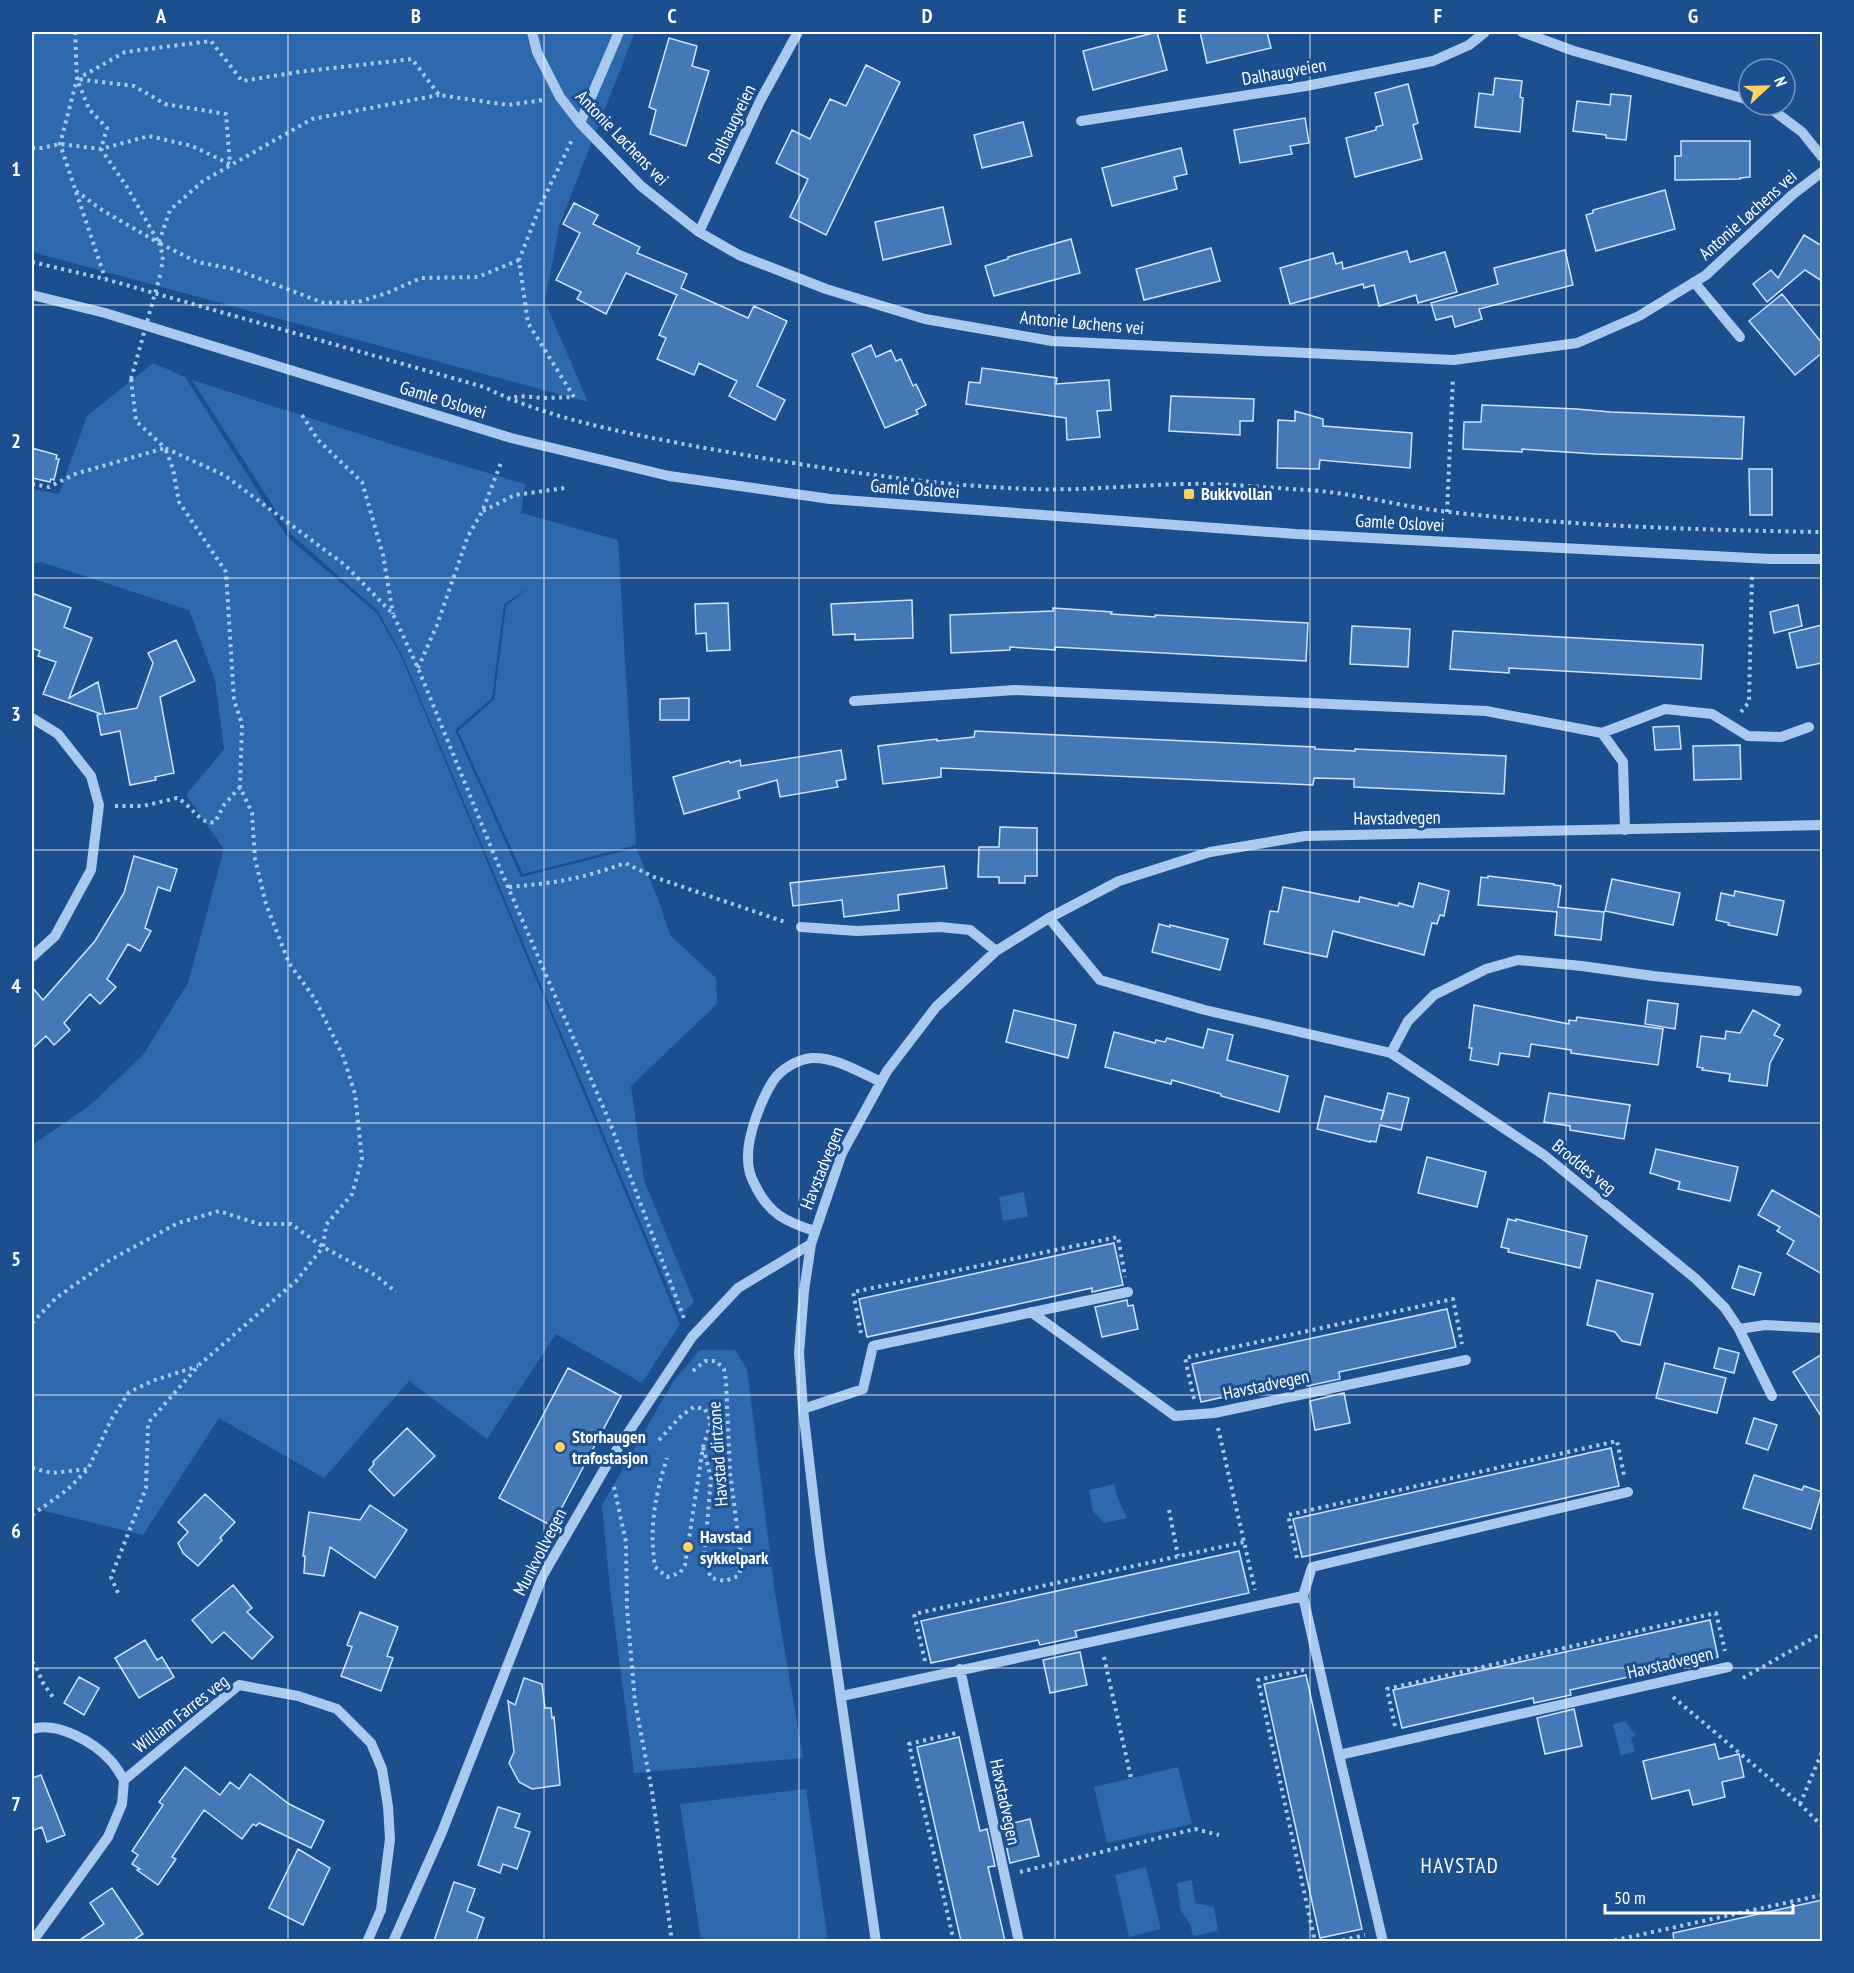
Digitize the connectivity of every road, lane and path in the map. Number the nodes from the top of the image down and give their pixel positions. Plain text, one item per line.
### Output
1 (75, 32) edge
2 (532, 32) edge
3 (619, 32) edge
4 (798, 32) edge
5 (1485, 32) edge
6 (1522, 32) edge
7 (76, 79) junction
8 (439, 95) junction
9 (560, 97) junction
10 (1737, 97) edge
11 (1782, 117) edge
12 (1081, 121) dead end
13 (580, 123) junction
14 (60, 144) junction
15 (32, 148) edge
16 (101, 149) junction
17 (1822, 157) edge
18 (230, 164) junction
19 (1822, 172) edge
20 (75, 191) junction
21 (699, 232) junction
22 (159, 243) junction
23 (519, 260) junction
24 (32, 262) edge
25 (105, 279) junction
26 (1694, 282) junction
27 (32, 295) edge
28 (1740, 338) dead end
29 (1454, 360) junction
30 (507, 399) junction
31 (302, 415) dead end
32 (165, 448) junction
33 (502, 460) dead end
34 (32, 484) edge
35 (565, 488) dead end
36 (482, 512) junction
37 (1448, 512) junction
38 (1822, 532) edge
39 (1822, 559) edge
40 (1752, 572) dead end
41 (393, 614) junction
42 (418, 668) junction
43 (854, 701) dead end
44 (32, 718) edge
45 (1731, 726) junction
46 (1809, 727) dead end
47 (1602, 733) junction
48 (240, 787) junction
49 (99, 805) junction
50 (1822, 825) edge
51 (1625, 830) junction
52 (509, 887) junction
53 (1049, 918) junction
54 (801, 927) joint
55 (996, 951) junction
56 (32, 957) edge
57 (1797, 991) dead end
58 (1391, 1053) junction
59 (881, 1082) junction
60 (815, 1231) junction
61 (811, 1244) junction
62 (323, 1247) junction
63 (396, 1292) dead end
64 (1128, 1292) joint
65 (1031, 1311) junction
66 (32, 1323) edge
67 (1822, 1328) edge
68 (1739, 1329) junction
69 (692, 1337) junction
70 (873, 1346) junction
71 (1466, 1360) joint
72 (199, 1365) junction
73 (688, 1377) dead end
74 (1772, 1396) dead end
75 (802, 1409) junction
76 (1214, 1413) junction
77 (1198, 1414) junction
78 (659, 1440) dead end
79 (703, 1447) junction
80 (667, 1458) dead end
81 (608, 1463) junction
82 (32, 1468) edge
83 (88, 1469) junction
84 (1628, 1492) joint
85 (1169, 1510) dead end
86 (32, 1514) edge
87 (1244, 1542) junction
88 (1178, 1556) junction
89 (1312, 1567) junction
90 (118, 1593) dead end
91 (1303, 1596) junction
92 (1258, 1604) junction
93 (1822, 1633) edge
94 (1100, 1639) junction
95 (32, 1662) edge
96 (1319, 1667) junction
97 (1728, 1667) joint
98 (960, 1669) junction
99 (1715, 1670) junction
100 (928, 1676) junction
101 (1656, 1683) junction
102 (842, 1696) junction
103 (56, 1700) dead end
104 (32, 1729) edge
105 (973, 1730) junction
106 (1398, 1742) junction
107 (1822, 1752) edge
108 (1339, 1755) junction
109 (1131, 1778) dead end
110 (124, 1780) junction
111 (1800, 1804) junction
112 (1822, 1826) edge
113 (1219, 1835) dead end
114 (1005, 1876) junction
115 (1822, 1895) edge
116 (1382, 1937) edge
117 (32, 1941) edge
118 (367, 1941) edge
119 (393, 1941) edge
120 (672, 1941) edge
121 (876, 1941) edge
122 (954, 1941) edge
123 (1019, 1941) edge
124 (1315, 1941) edge
125 (1335, 1941) edge
126 (1607, 1941) edge

1 - 7 path
2 - 9 street, Antonie Løchens vei
3 - 13 street
4 - 21 street, Dalhaugveien
5 - 12 street, Dalhaugveien
6 - 10 street
7 - 8 path
7 - 14 path
7 - 16 path
7 - 18 path
8 - 9 path
8 - 18 path
9 - 13 street, Antonie Løchens vei
11 - 17 street
13 - 21 street, Antonie Løchens vei
13 - 23 path
14 - 15 path
14 - 16 path
14 - 20 path
16 - 18 path
16 - 22 path
18 - 22 path
19 - 26 street, Antonie Løchens vei
20 - 22 path
20 - 25 path
21 - 29 street, Antonie Løchens vei
22 - 23 path
22 - 32 path, bridge
23 - 30 path
24 - 25 path
25 - 30 path
26 - 28 street, Antonie Løchens vei
26 - 29 street, Antonie Løchens vei
27 - 39 street, Gamle Oslovei
29 - 37 path
30 - 37 path
31 - 41 path
32 - 34 path
32 - 41 path
32 - 48 path
33 - 36 path
35 - 36 path
36 - 42 path
37 - 38 path
40 - 45 path
41 - 42 path
42 - 52 path
43 - 47 street
44 - 49 street
45 - 46 street
45 - 47 street
47 - 51 street
48 - 49 path
48 - 62 path
49 - 56 street
50 - 51 street, Havstadvegen
51 - 53 street, Havstadvegen
52 - 54 path
52 - 69 path
53 - 55 street, Havstadvegen
53 - 58 street, Broddes veg
54 - 55 street
55 - 59 street, Havstadvegen
57 - 58 street
58 - 68 street, Broddes veg
59 - 60 street, Havstadvegen
59 - 60 street
60 - 61 street, Havstadvegen
61 - 69 street, Munkvollvegen
61 - 75 street, Havstadvegen
62 - 63 path
62 - 66 path
62 - 72 path
64 - 65 street
64 - 70 path
65 - 70 street
65 - 77 street, Havstadvegen
67 - 68 street
68 - 74 street, Broddes veg
69 - 81 street, Munkvollvegen
70 - 75 street
71 - 76 street, Havstadvegen
71 - 77 path
72 - 83 path
72 - 90 path
73 - 79 path, Havstad dirtzone
75 - 102 street, Havstadvegen
76 - 77 street, Havstadvegen
76 - 87 path
78 - 79 path, Havstad dirtzone
79 - 80 path, Havstad dirtzone
81 - 119 street, Munkvollvegen
81 - 120 path
82 - 83 path
83 - 86 path
84 - 89 street
84 - 89 path
85 - 88 path
87 - 88 path
87 - 92 path
88 - 100 path
89 - 91 street
91 - 92 street
91 - 96 street
92 - 94 street
93 - 99 path
94 - 98 street
94 - 109 path
95 - 103 path
96 - 108 street
96 - 124 path
97 - 99 street, Havstadvegen
97 - 106 path
98 - 100 street
98 - 105 street, Havstadvegen
99 - 101 street, Havstadvegen
100 - 102 street
101 - 106 street, Havstadvegen
101 - 111 path
102 - 121 street, Havstadvegen
104 - 110 street, William Farres veg
105 - 114 street, Havstadvegen
105 - 122 path
106 - 108 street, Havstadvegen
107 - 111 path
108 - 116 street
110 - 117 street
110 - 118 street, William Farres veg
111 - 112 path
113 - 114 path
114 - 123 street, Havstadvegen
115 - 126 path
116 - 125 path

